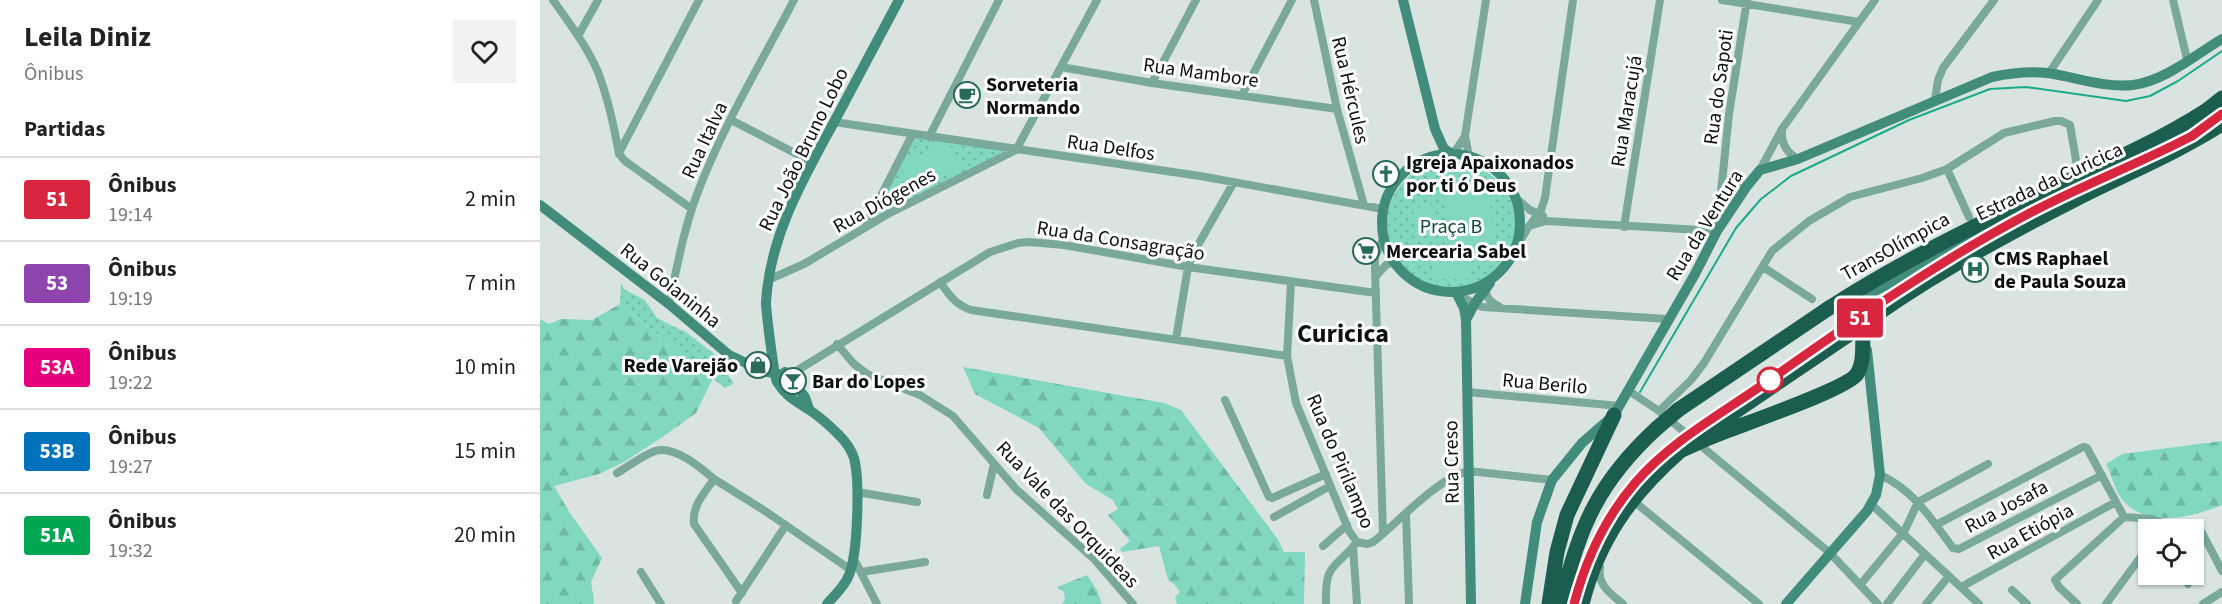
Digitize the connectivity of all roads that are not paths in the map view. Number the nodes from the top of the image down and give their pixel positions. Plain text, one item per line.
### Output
1 (553, 0) edge
2 (598, 0) edge
3 (699, 0) edge
4 (793, 0) edge
5 (899, 0) edge
6 (999, 0) edge
7 (1097, 0) edge
8 (1196, 0) edge
9 (1292, 0) edge
10 (1314, 0) edge
11 (1403, 0) edge
12 (1486, 0) edge
13 (1573, 0) edge
14 (1660, 0) edge
15 (1722, 0) edge
16 (1875, 0) edge
17 (1994, 0) edge
18 (2097, 0) edge
19 (2173, 0) edge
20 (1747, 2) edge
21 (1771, 4) edge
22 (1859, 22) junction
23 (578, 36) junction
24 (2222, 39) edge
25 (2187, 59) junction
26 (1061, 67) junction
27 (2049, 73) junction
28 (1152, 83) junction
29 (1242, 95) junction
30 (2222, 98) edge
31 (1935, 100) junction
32 (1337, 109) junction
33 (730, 120) junction
34 (834, 122) junction
35 (2222, 126) edge
36 (1435, 129) junction
37 (1782, 129) junction
38 (912, 135) junction
39 (1465, 136) junction
40 (929, 137) junction
41 (1016, 150) junction
42 (1452, 153) junction
43 (619, 154) junction
44 (1469, 156) junction
45 (1428, 157) junction
46 (1798, 159) junction
47 (812, 162) junction
48 (1947, 169) junction
49 (1760, 170) junction
50 (1723, 178) junction
51 (1234, 182) junction
52 (1747, 186) junction
53 (2080, 186) junction
54 (1358, 187) junction
55 (1545, 195) junction
56 (1516, 199) junction
57 (1352, 203) junction
58 (540, 205) edge
59 (1364, 205) junction
60 (692, 209) junction
61 (1383, 209) junction
62 (1530, 210) junction
63 (1539, 214) junction
64 (1969, 217) dead end
65 (1556, 220) junction
66 (1529, 226) junction
67 (1624, 226) junction
68 (864, 228) junction
69 (1717, 231) junction
70 (1383, 239) junction
71 (1516, 248) junction
72 (1394, 262) junction
73 (1188, 267) junction
74 (1762, 267) junction
75 (1376, 276) junction
76 (768, 280) junction
77 (940, 282) junction
78 (1291, 282) junction
79 (1489, 283) junction
80 (1458, 292) junction
81 (1376, 293) junction
82 (1812, 299) dead end
83 (1475, 303) junction
84 (669, 304) junction
85 (1501, 308) junction
86 (1668, 319) junction
87 (1466, 320) junction
88 (1863, 327) junction
89 (1176, 339) junction
90 (837, 344) junction
91 (1287, 356) junction
92 (774, 359) junction
93 (774, 374) junction
94 (788, 376) junction
95 (1629, 391) junction
96 (1467, 392) junction
97 (1225, 400) dead end
98 (809, 409) junction
99 (1617, 411) junction
100 (1659, 411) junction
101 (1708, 435) junction
102 (994, 464) junction
103 (1988, 464) dead end
104 (1469, 471) junction
105 (617, 473) dead end
106 (1326, 474) junction
107 (1880, 475) junction
108 (2102, 475) junction
109 (714, 479) junction
110 (1552, 480) junction
111 (1330, 486) junction
112 (857, 492) junction
113 (1644, 493) dead end
114 (987, 495) dead end
115 (917, 502) dead end
116 (1918, 502) junction
117 (1636, 503) junction
118 (2114, 503) junction
119 (1871, 504) junction
120 (1407, 514) junction
121 (1274, 517) dead end
122 (2124, 517) junction
123 (2152, 519) edge
124 (786, 525) junction
125 (1347, 525) junction
126 (1936, 525) junction
127 (1904, 532) junction
128 (1383, 534) junction
129 (2204, 537) edge
130 (1355, 545) junction
131 (1323, 546) dead end
132 (1830, 553) junction
133 (1925, 554) junction
134 (2138, 561) edge
135 (925, 562) dead end
136 (856, 571) junction
137 (2222, 571) edge
138 (641, 572) dead end
139 (1949, 576) junction
140 (1860, 585) junction
141 (1960, 587) junction
142 (2012, 590) dead end
143 (2222, 592) edge
144 (742, 593) junction
145 (736, 601) dead end
146 (1974, 602) edge
147 (662, 604) edge
148 (827, 604) edge
149 (877, 604) edge
150 (1133, 604) edge
151 (1326, 604) edge
152 (1357, 604) edge
153 (1409, 604) edge
154 (1472, 604) edge
155 (1525, 604) edge
156 (1549, 604) edge
157 (1561, 604) edge
158 (1582, 604) edge
159 (1623, 604) edge
160 (1759, 604) edge
161 (1786, 604) edge
162 (1878, 604) edge
163 (1887, 604) edge
164 (1926, 604) edge
165 (2027, 604) edge
166 (2077, 604) edge
167 (2106, 604) edge
168 (2203, 604) edge

1 - 23 street
2 - 23 street
3 - 43 street
4 - 33 street, Rua Italva
5 - 34 street, Rua João Bruno Lobo
6 - 40 street
7 - 26 street
8 - 28 street
9 - 29 street
10 - 32 street, Rua Hércules
11 - 36 street
12 - 39 street
13 - 55 street
14 - 67 street, Rua Maracujá
15 - 20 street
16 - 22 street
17 - 31 street
18 - 27 street
19 - 25 street
20 - 21 street
20 - 50 street, Rua do Sapoti
21 - 22 street
22 - 37 street
23 - 43 street
24 - 25 street, Rua da Ventura
25 - 27 street, Rua da Ventura
26 - 28 street, Rua Mambore
26 - 41 street
27 - 31 street, Rua da Ventura
28 - 29 street, Rua Mambore
29 - 32 street, Rua Mambore
30 - 157 highway, TransOlímpica, bridge
31 - 46 street, Rua da Ventura
32 - 54 street, Rua Hércules
33 - 47 street
33 - 60 street, Rua Italva
34 - 38 street, Rua Delfos
34 - 47 street, Rua João Bruno Lobo
35 - 53 street, Estrada da Curicica
35 - 101 highway, bridge
36 - 42 street
36 - 45 street
37 - 46 street
37 - 49 street
38 - 40 street, Rua Delfos
38 - 68 street
39 - 42 street
39 - 44 street
40 - 41 street, Rua Delfos
41 - 51 street, Rua Delfos
41 - 68 street, Rua Diógenes
42 - 44 street
42 - 45 street
43 - 60 street
44 - 56 street
45 - 61 street
46 - 49 street, Rua da Ventura
47 - 76 street, Rua João Bruno Lobo
48 - 53 street
48 - 64 street
48 - 74 street
49 - 52 street, Rua da Ventura
50 - 52 street
50 - 69 street, Rua do Sapoti
51 - 57 street, Rua Delfos
51 - 73 street
52 - 69 street, Rua da Ventura
53 - 88 street, Estrada da Curicica
54 - 57 street
54 - 59 street, Rua Hércules
55 - 62 street
55 - 63 street
56 - 62 street
56 - 71 street
57 - 59 street, Rua Delfos
58 - 84 street, Rua Goianinha
59 - 61 street, Rua Delfos
60 - 84 street, Rua Italva
61 - 70 street
62 - 63 street
63 - 65 street
63 - 66 street
65 - 66 street
65 - 67 street
66 - 71 street
67 - 69 street
68 - 76 street, Rua Diógenes
69 - 86 street, Rua da Ventura
70 - 72 street
70 - 75 street
71 - 79 street
72 - 75 street
72 - 80 street
73 - 77 street, Rua da Consagração
73 - 78 street, Rua da Consagração
73 - 89 street
74 - 82 street
74 - 100 street
75 - 81 street
76 - 92 street, Rua João Bruno Lobo
77 - 89 street
77 - 90 street, Rua da Consagração
78 - 81 street, Rua da Consagração
78 - 91 street, Rua do Pirilampo
79 - 80 street
79 - 83 street, Rua Creso
79 - 85 street
80 - 83 street
80 - 87 street, Rua Creso
81 - 128 street
83 - 85 street
83 - 87 street, Rua Creso
84 - 93 street, Rua Goianinha
85 - 86 street
86 - 95 street, Rua da Ventura
87 - 96 street, Rua Creso
88 - 101 highway
88 - 107 street, Estrada da Curicica
89 - 91 street
90 - 94 street, Rua da Consagração
90 - 102 street, Rua Vale das Orquideas
91 - 106 street, Rua do Pirilampo
92 - 93 street, Rua João Bruno Lobo
92 - 94 street
93 - 94 street, Rua Goianinha
93 - 98 street
94 - 98 street
95 - 99 street, Rua da Ventura
95 - 100 street
96 - 99 street, Rua Berilo
96 - 104 street, Rua Creso
97 - 106 street
98 - 112 street
99 - 110 street, Rua da Ventura
99 - 156 highway
100 - 132 street
101 - 158 highway, bridge
102 - 114 street
102 - 150 street, Rua Vale das Orquideas
103 - 116 street
104 - 110 street
104 - 120 street, Rua do Pirilampo
104 - 154 street, Rua Creso
105 - 109 street
106 - 111 street, Rua do Pirilampo
107 - 116 street, Rua Josafa
107 - 119 street
108 - 118 street
108 - 126 street, Rua Josafa
108 - 126 street
109 - 124 street
109 - 144 street
110 - 155 street, Rua da Ventura
111 - 121 street
111 - 125 street, Rua do Pirilampo
112 - 115 street
112 - 136 street
113 - 117 street
116 - 126 street, Rua Josafa
116 - 127 street
117 - 159 street
117 - 160 street
118 - 122 street
118 - 141 street, Rua Etiópia
119 - 127 street
119 - 132 street
120 - 128 street, Rua do Pirilampo
120 - 153 street
122 - 123 street
122 - 166 street
124 - 136 street
124 - 144 street
125 - 130 street, Rua do Pirilampo
125 - 131 street
127 - 133 street
127 - 140 street
128 - 130 street, Rua do Pirilampo
129 - 137 street
130 - 151 street
130 - 152 street
132 - 140 street
132 - 161 street
133 - 139 street
133 - 163 street
134 - 167 street
135 - 136 street
136 - 148 street
136 - 149 street
138 - 147 street
139 - 141 street
139 - 164 street
140 - 162 street
141 - 146 street
142 - 165 street
143 - 168 street
144 - 145 street

